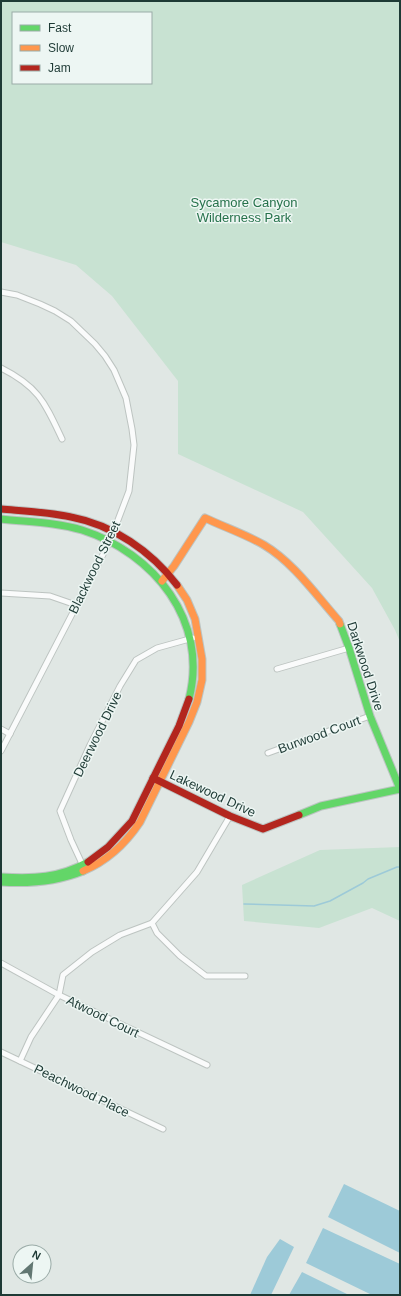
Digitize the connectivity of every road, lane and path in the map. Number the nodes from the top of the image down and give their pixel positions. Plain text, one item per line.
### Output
1 (1, 292) edge
2 (1, 368) edge
3 (62, 439) dead end
4 (1, 509) edge
5 (1, 519) edge
6 (113, 532) junction
7 (110, 541) junction
8 (168, 575) junction
9 (162, 581) junction
10 (1, 593) edge
11 (76, 605) junction
12 (194, 637) junction
13 (349, 648) junction
14 (276, 669) dead end
15 (370, 716) junction
16 (1, 729) edge
17 (10, 734) junction
18 (1, 751) edge
19 (268, 753) dead end
20 (157, 780) junction
21 (400, 789) edge
22 (230, 816) junction
23 (84, 867) junction
24 (1, 877) edge
25 (1, 882) edge
26 (152, 923) junction
27 (1, 963) edge
28 (245, 976) dead end
29 (60, 995) junction
30 (1, 1052) edge
31 (20, 1061) junction
32 (207, 1065) dead end
33 (163, 1129) dead end

1 - 6 street, Blackwood Street
2 - 3 street
4 - 6 street
5 - 7 street
6 - 7 street, Blackwood Street
6 - 8 street
7 - 9 street
7 - 11 street, Blackwood Street
8 - 9 street
8 - 12 street
8 - 13 street, Darkwood Drive
9 - 12 street
10 - 11 street
11 - 17 street, Blackwood Street
12 - 20 street
12 - 23 street, Deerwood Drive
13 - 14 street
13 - 15 street, Darkwood Drive
15 - 19 street, Burwood Court
15 - 21 street, Darkwood Drive
16 - 17 street
17 - 18 street, Blackwood Street
20 - 22 street, Lakewood Drive
20 - 23 street
21 - 22 street, Lakewood Drive
22 - 26 street
23 - 24 street
23 - 25 street
26 - 28 street
26 - 29 street
27 - 29 street, Atwood Court
29 - 31 street
29 - 32 street, Atwood Court
30 - 31 street, Peachwood Place
31 - 33 street, Peachwood Place

